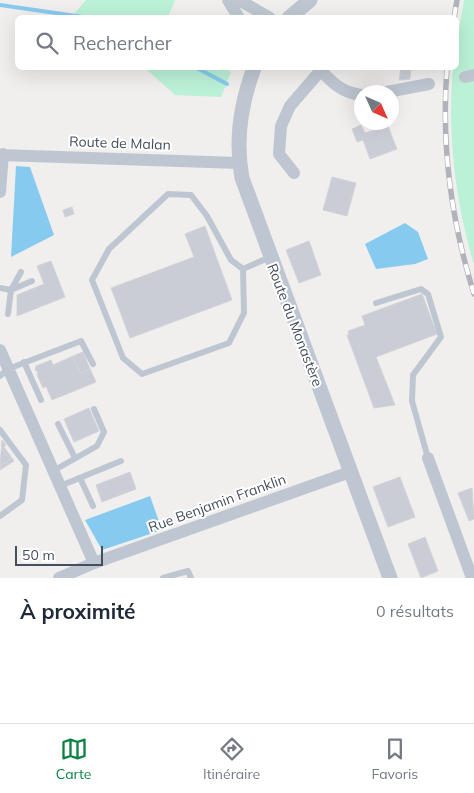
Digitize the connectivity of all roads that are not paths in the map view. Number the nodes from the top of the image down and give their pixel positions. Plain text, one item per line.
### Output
1 (228, 0) edge
2 (239, 0) edge
3 (310, 0) edge
4 (237, 15) edge
5 (265, 15) edge
6 (292, 15) edge
7 (253, 70) edge
8 (319, 70) edge
9 (321, 70) edge
10 (429, 84) dead end
11 (399, 90) edge
12 (354, 95) edge
13 (1, 155) edge
14 (239, 163) junction
15 (294, 173) dead end
16 (0, 192) edge
17 (270, 257) junction
18 (243, 269) junction
19 (20, 272) dead end
20 (32, 281) dead end
21 (0, 288) edge
22 (11, 290) junction
23 (376, 303) dead end
24 (8, 314) dead end
25 (0, 350) edge
26 (24, 362) junction
27 (93, 364) dead end
28 (4, 372) edge
29 (41, 400) dead end
30 (94, 408) dead end
31 (58, 424) dead end
32 (0, 430) edge
33 (75, 458) junction
34 (428, 458) joint
35 (121, 461) dead end
36 (54, 471) junction
37 (350, 472) junction
38 (80, 478) junction
39 (60, 486) junction
40 (93, 506) dead end
41 (0, 516) edge
42 (94, 563) junction
43 (60, 578) edge
44 (163, 578) edge
45 (191, 578) edge
46 (390, 578) edge
47 (472, 578) edge

1 - 4 street
2 - 5 street
3 - 6 street
7 - 14 street, Route du Monastère
8 - 15 street
9 - 12 street
10 - 11 street
13 - 14 street, Route de Malan
13 - 16 street
14 - 17 street, Route du Monastère
17 - 18 lane
17 - 37 street, Route du Monastère
18 - 18 lane
19 - 22 lane
20 - 22 lane
21 - 22 lane
22 - 24 lane
23 - 34 lane
25 - 28 street
26 - 27 lane
26 - 28 lane
26 - 29 lane
28 - 36 street
30 - 33 lane
31 - 33 lane
32 - 41 lane
33 - 36 lane
34 - 47 street
35 - 38 lane
36 - 39 street
37 - 42 street, Rue Benjamin Franklin
37 - 46 street, Route du Monastère
38 - 39 lane
38 - 40 lane
39 - 42 street
42 - 43 street, Rue Benjamin Franklin
44 - 45 lane

